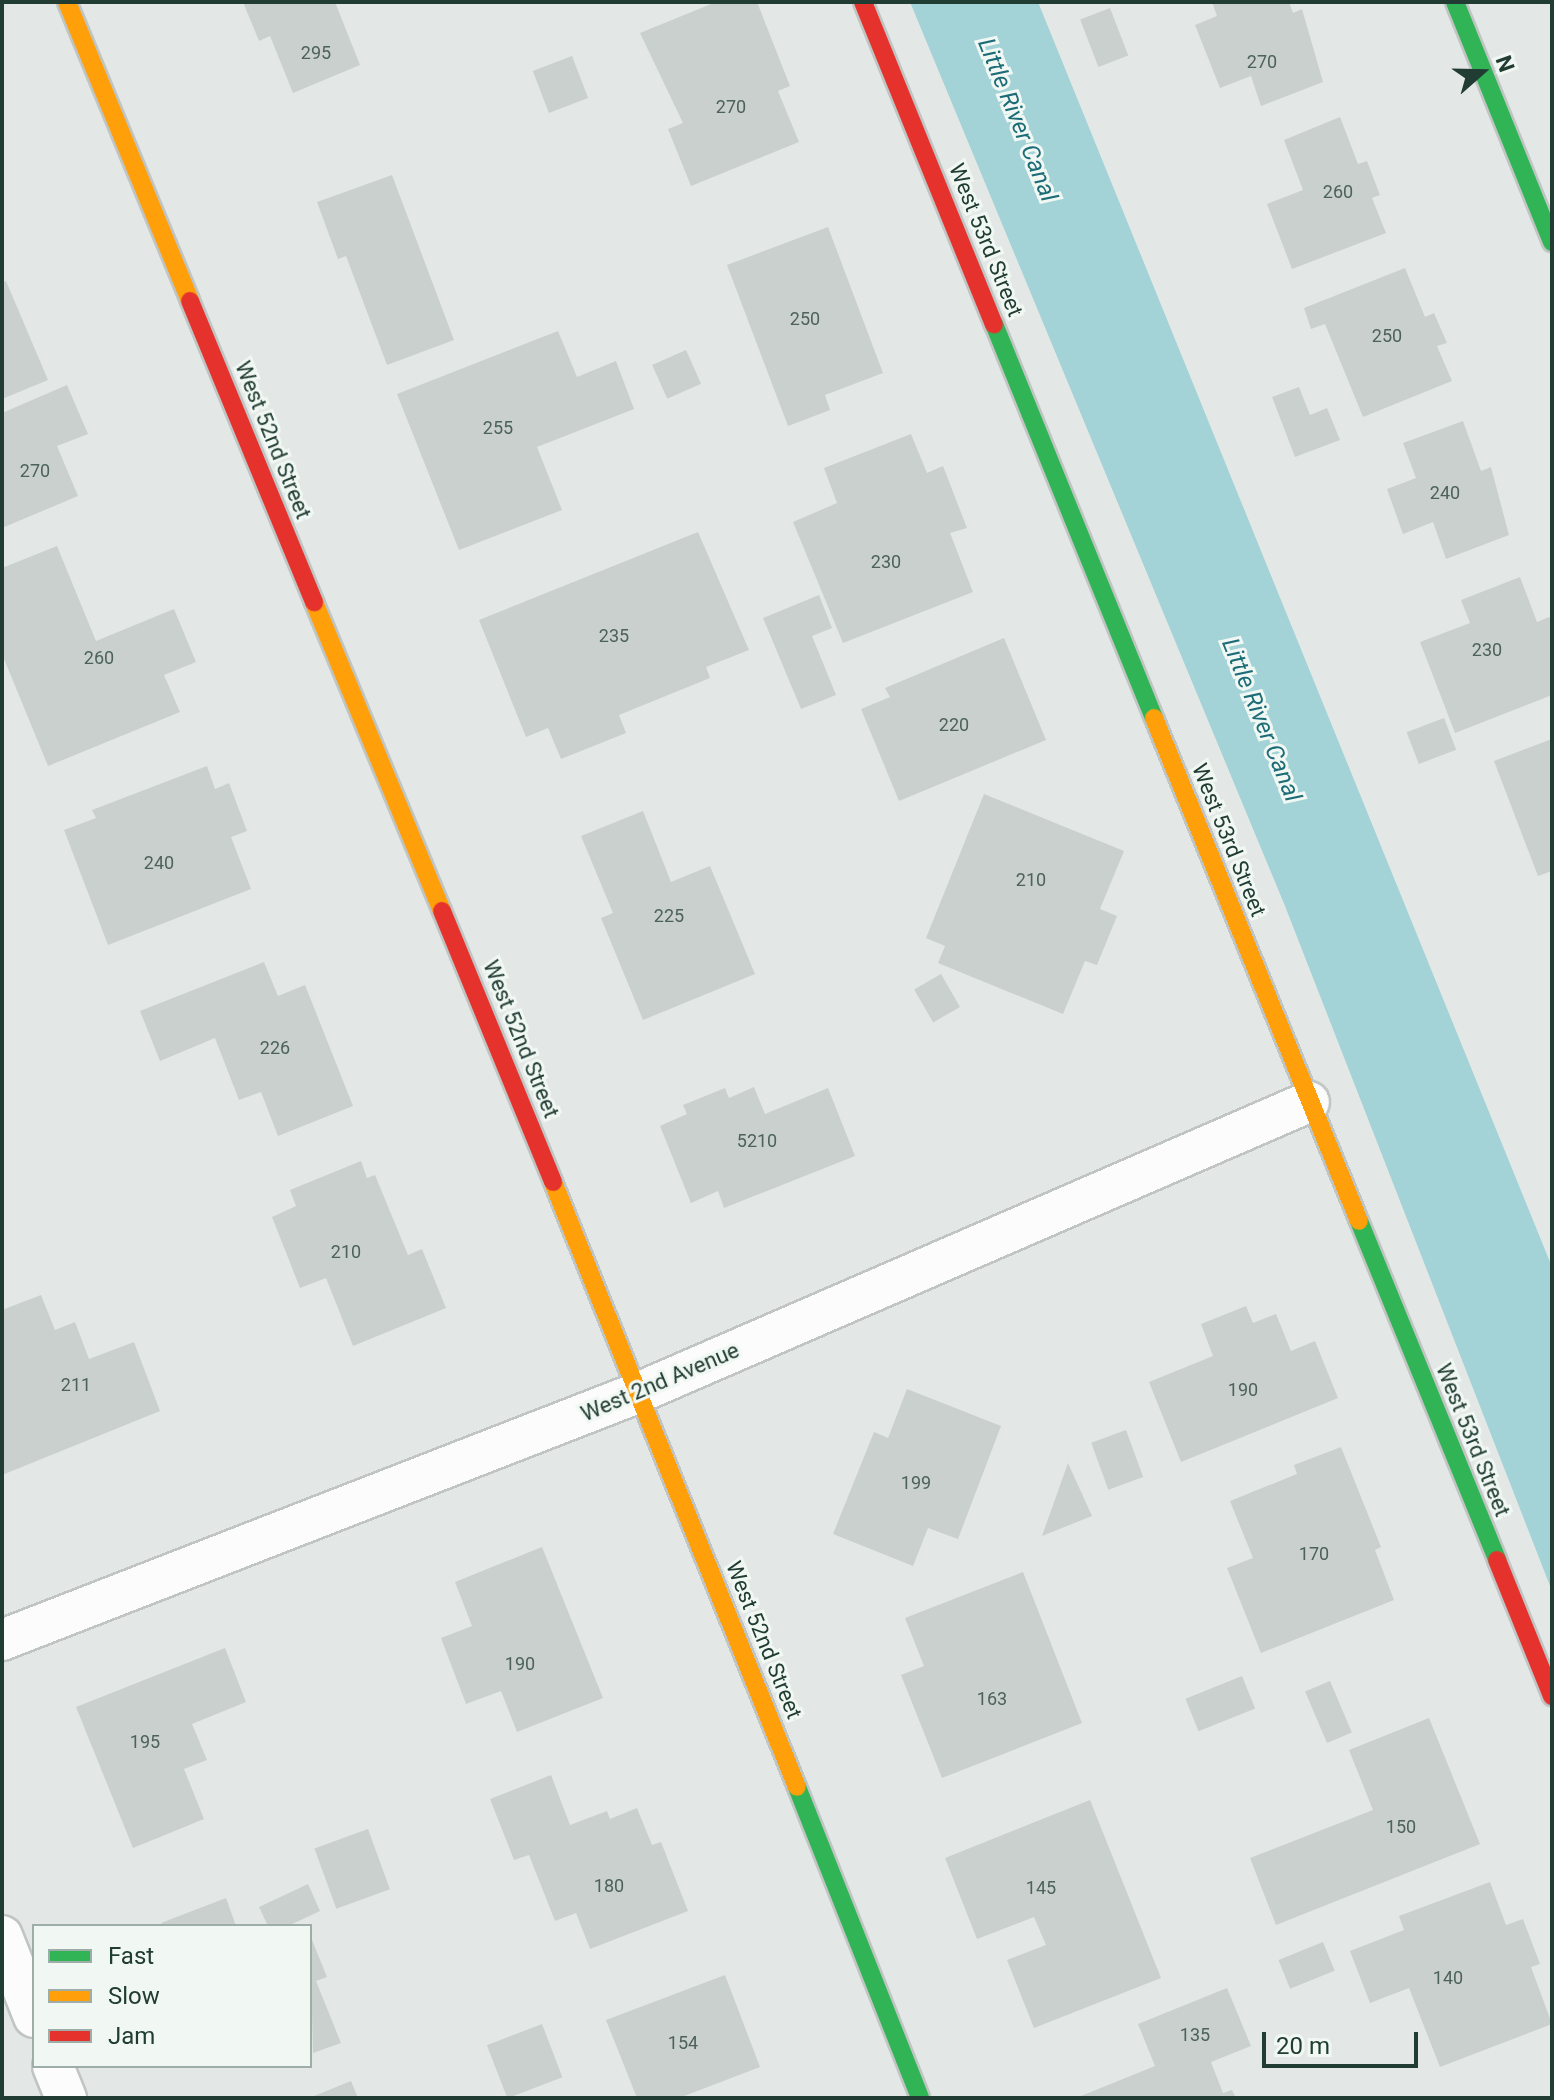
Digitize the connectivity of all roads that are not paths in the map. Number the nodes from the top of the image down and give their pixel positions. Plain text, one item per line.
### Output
1 (67, 2) edge
2 (863, 2) edge
3 (1455, 2) edge
4 (1552, 242) edge
5 (1309, 1102) junction
6 (640, 1392) junction
7 (2, 1640) edge
8 (1552, 1696) edge
9 (2, 1936) edge
10 (32, 2012) edge
11 (54, 2068) edge
12 (66, 2098) edge
13 (920, 2098) edge

1 - 6 street, West 52nd Street
2 - 5 street, West 53rd Street
3 - 4 street
5 - 6 street, West 2nd Avenue
5 - 8 street, West 53rd Street
6 - 7 street, West 2nd Avenue
6 - 13 street, West 52nd Street
9 - 10 street
11 - 12 street

